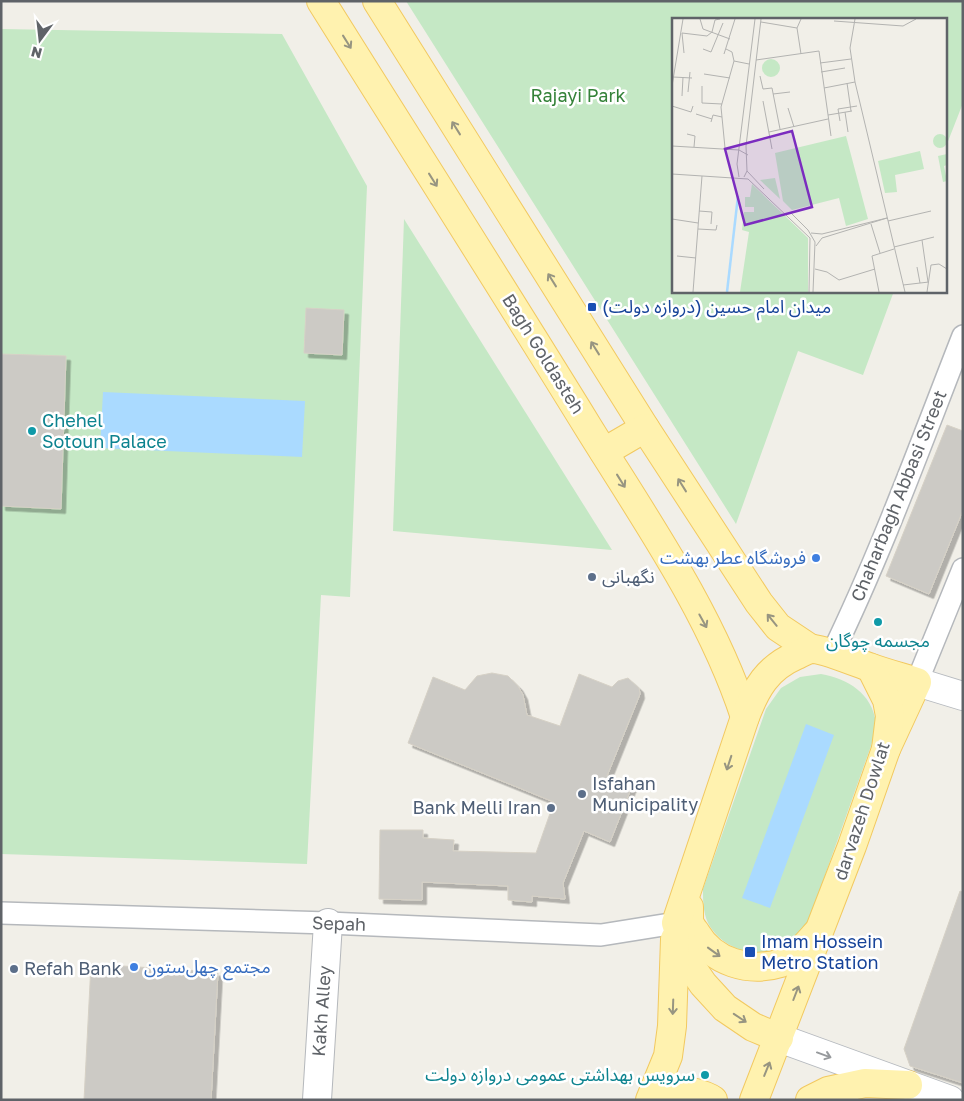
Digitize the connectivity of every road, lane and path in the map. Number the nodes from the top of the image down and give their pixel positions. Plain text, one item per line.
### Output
1 (321, 1) edge
2 (377, 1) edge
3 (963, 336) edge
4 (645, 428) junction
5 (604, 452) junction
6 (963, 569) edge
7 (821, 652) junction
8 (871, 668) junction
9 (917, 682) junction
10 (963, 696) edge
11 (745, 717) junction
12 (886, 749) junction
13 (691, 878) junction
14 (1, 913) edge
15 (328, 923) junction
16 (676, 923) junction
17 (822, 928) junction
18 (779, 1038) junction
19 (908, 1085) junction
20 (317, 1100) edge
21 (651, 1100) edge
22 (713, 1100) edge
23 (754, 1100) edge
24 (810, 1100) edge
25 (950, 1100) edge

1 -> 5 main road, Bagh Goldasteh
4 -> 2 main road
3 - 7 street, Chaharbagh Abbasi Street
4 - 5 main road
7 -> 4 main road
5 -> 11 main road, Bagh Goldasteh
6 - 9 street
7 - 8 main road
7 - 11 main road, darvazeh Dowlat
8 - 9 main road
8 - 12 main road, darvazeh Dowlat
9 - 10 main road
9 - 12 main road
11 -> 13 main road, darvazeh Dowlat
12 - 17 main road, darvazeh Dowlat
13 - 16 main road, darvazeh Dowlat
13 -> 17 main road, darvazeh Dowlat
14 - 15 street, Sepah
15 - 16 street, Sepah
15 - 20 main road, Kakh Alley
16 -> 18 main road
16 -> 21 main road, darvazeh Dowlat
18 -> 17 main road, darvazeh Dowlat
18 -> 19 main road
23 -> 18 main road, darvazeh Dowlat
19 - 24 main road
19 - 25 main road
21 - 22 main road

